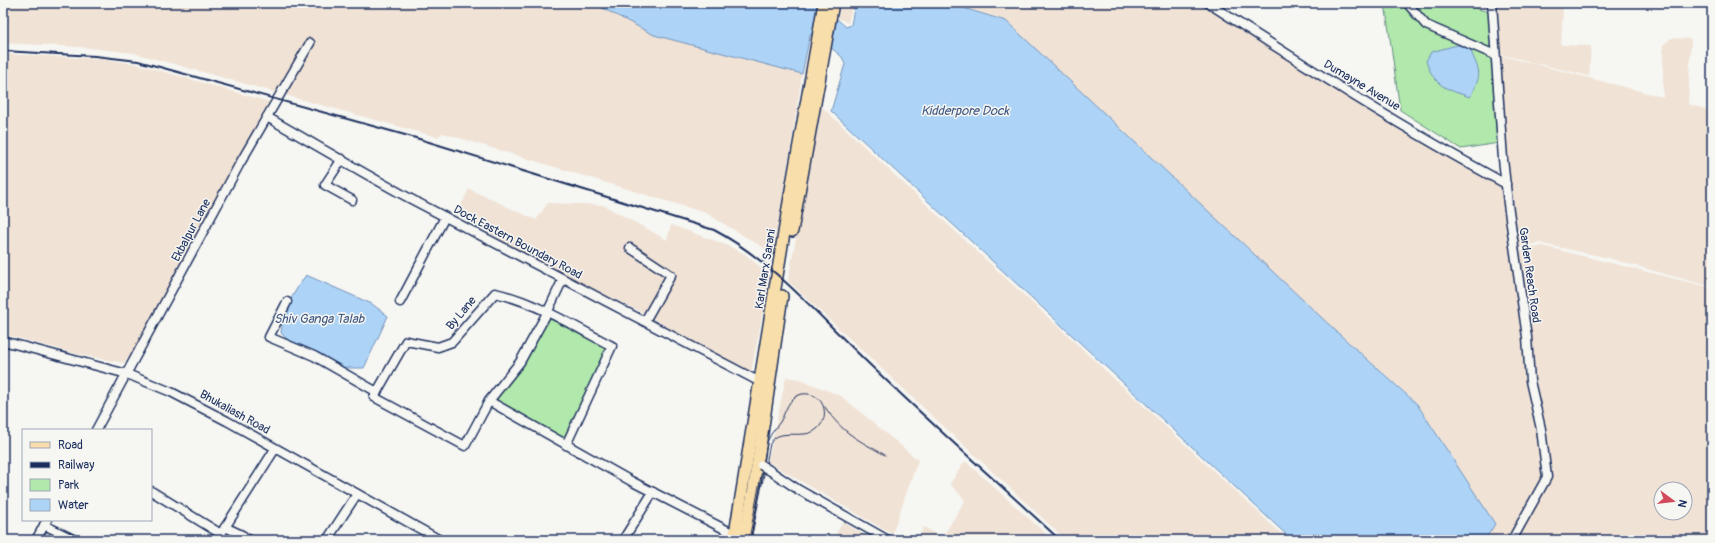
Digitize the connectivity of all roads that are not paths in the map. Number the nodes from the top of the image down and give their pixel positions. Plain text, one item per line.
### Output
1 (824, 3) edge
2 (833, 3) edge
3 (1208, 3) edge
4 (1407, 3) edge
5 (1492, 3) edge
6 (310, 43) dead end
7 (1495, 55) junction
8 (819, 56) junction
9 (267, 117) junction
10 (342, 159) junction
11 (1506, 184) junction
12 (352, 200) dead end
13 (445, 217) junction
14 (630, 248) dead end
15 (562, 279) junction
16 (287, 302) dead end
17 (400, 302) dead end
18 (547, 312) junction
19 (645, 321) junction
20 (3, 341) edge
21 (127, 374) junction
22 (760, 382) junction
23 (377, 392) junction
24 (489, 401) junction
25 (97, 429) edge
26 (566, 445) junction
27 (275, 449) junction
28 (755, 463) junction
29 (152, 492) edge
30 (653, 492) junction
31 (357, 494) junction
32 (46, 522) edge
33 (221, 534) edge
34 (431, 538) edge
35 (740, 538) edge
36 (36, 540) edge
37 (75, 540) edge
38 (249, 540) edge
39 (327, 540) edge
40 (440, 540) edge
41 (623, 540) edge
42 (888, 540) edge
43 (1512, 540) edge

1 - 8 main road, Karl Marx Sarani
2 - 8 main road
3 - 11 street, Dumayne Avenue
4 - 7 street
5 - 7 street, Garden Reach Road
6 - 9 street, Ekbalpur Lane
7 - 11 street, Garden Reach Road
8 - 22 main road, Karl Marx Sarani
8 - 28 main road
9 - 10 street, Dock Eastern Boundary Road
9 - 21 street, Ekbalpur Lane
10 - 12 street
10 - 13 street, Dock Eastern Boundary Road
11 - 43 street, Garden Reach Road
13 - 15 street, Dock Eastern Boundary Road
13 - 17 street
14 - 19 street
15 - 18 street
15 - 19 street, Dock Eastern Boundary Road
16 - 23 street
18 - 23 street, By Lane
18 - 24 street
18 - 26 street
19 - 22 street, Dock Eastern Boundary Road
20 - 21 street, Bhukaliash Road
21 - 25 street, Ekbalpur Lane
21 - 27 street, Bhukaliash Road
22 - 28 main road, Karl Marx Sarani
23 - 24 street
24 - 26 street
26 - 30 street
27 - 31 street, Bhukaliash Road
27 - 33 street
28 - 35 main road, Karl Marx Sarani
28 - 42 street, bridge
29 - 33 street
30 - 35 street
30 - 41 street
31 - 34 street, Bhukaliash Road
31 - 39 street
32 - 36 street
32 - 37 street
33 - 38 street
34 - 40 street, Bhukaliash Road

